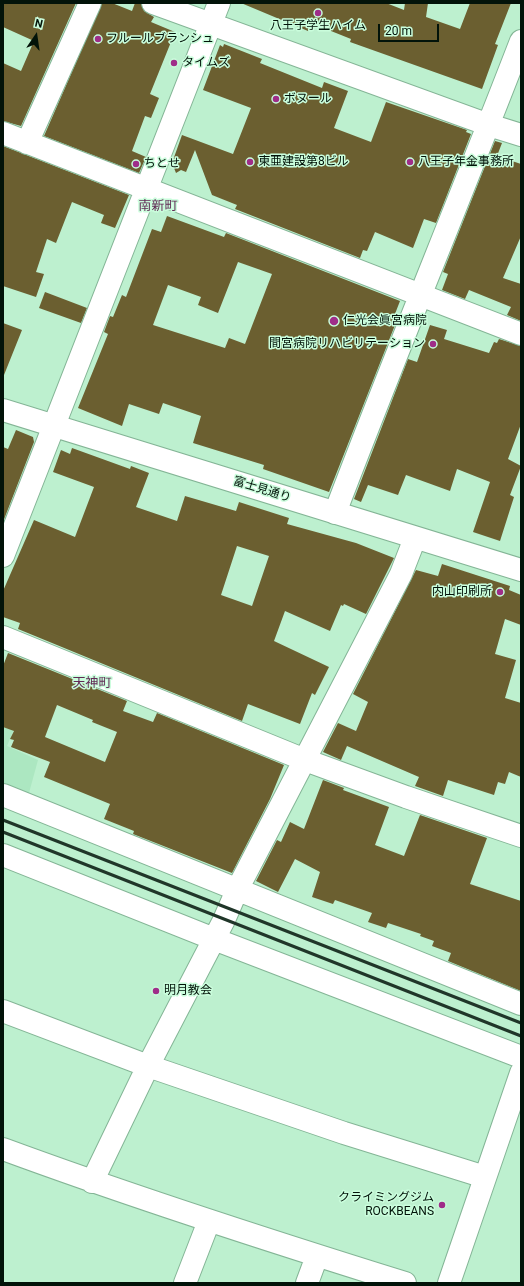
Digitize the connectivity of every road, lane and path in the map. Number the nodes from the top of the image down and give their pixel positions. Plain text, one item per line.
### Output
1 (90, 3) edge
2 (154, 3) edge
3 (219, 3) edge
4 (210, 25) junction
5 (521, 41) edge
6 (489, 125) junction
7 (3, 132) edge
8 (521, 135) edge
9 (27, 142) junction
10 (147, 188) junction
11 (419, 296) junction
12 (521, 334) edge
13 (3, 410) edge
14 (54, 426) junction
15 (335, 513) junction
16 (415, 538) junction
17 (3, 556) edge
18 (521, 570) edge
19 (3, 637) edge
20 (305, 760) junction
21 (3, 795) edge
22 (521, 836) edge
23 (3, 855) edge
24 (237, 890) junction
25 (214, 939) junction
26 (521, 1004) edge
27 (3, 1011) edge
28 (521, 1057) edge
29 (148, 1066) junction
30 (521, 1073) edge
31 (3, 1149) edge
32 (485, 1177) junction
33 (92, 1182) junction
34 (209, 1221) junction
35 (317, 1256) junction
36 (185, 1283) edge
37 (307, 1283) edge
38 (405, 1283) edge
39 (449, 1283) edge

1 - 9 street
2 - 4 street
3 - 4 street
4 - 6 street
4 - 10 street
5 - 6 street
6 - 8 street
6 - 11 street
7 - 9 street
9 - 10 street
10 - 11 street
10 - 14 street
11 - 12 street
11 - 15 street
13 - 14 street, 富士見通り
14 - 15 street, 富士見通り
14 - 17 street
15 - 16 street, 富士見通り
16 - 18 street, 富士見通り
16 - 20 street
19 - 20 street
20 - 22 street
20 - 24 street
21 - 24 street
23 - 25 street
24 - 25 street
24 - 26 street
25 - 28 street
25 - 29 street
27 - 29 street
29 - 32 street
29 - 33 street
30 - 32 street
31 - 33 street
32 - 39 street
33 - 34 street
34 - 35 street
34 - 36 street
35 - 37 street
35 - 38 street

